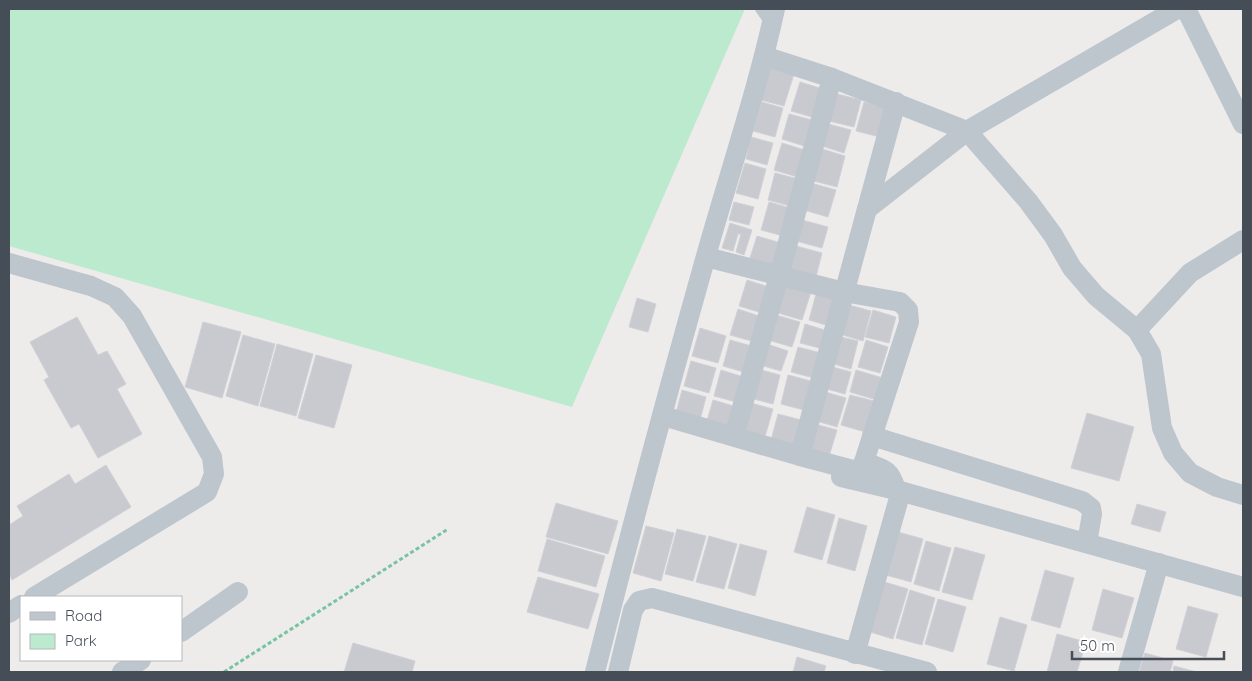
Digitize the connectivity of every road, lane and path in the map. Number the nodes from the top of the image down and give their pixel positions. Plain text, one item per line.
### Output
1 (1177, 9) edge
2 (1186, 9) edge
3 (769, 14) edge
4 (764, 56) junction
5 (832, 78) junction
6 (896, 102) junction
7 (1243, 124) edge
8 (967, 131) junction
9 (867, 209) junction
10 (1243, 240) edge
11 (706, 258) junction
12 (9, 263) edge
13 (779, 276) junction
14 (844, 292) junction
15 (1136, 330) junction
16 (663, 416) junction
17 (734, 436) junction
18 (872, 436) junction
19 (800, 456) junction
20 (864, 462) junction
21 (826, 474) dead end
22 (899, 491) junction
23 (1243, 495) edge
24 (448, 530) dead end
25 (1087, 543) junction
26 (1159, 563) junction
27 (1243, 587) edge
28 (238, 592) dead end
29 (36, 596) edge
30 (20, 606) edge
31 (9, 613) edge
32 (182, 631) edge
33 (856, 654) junction
34 (138, 661) edge
35 (122, 672) edge
36 (224, 672) edge
37 (595, 672) edge
38 (618, 672) edge
39 (926, 672) edge
40 (1128, 672) edge

1 - 8 street
2 - 7 street
3 - 4 street
4 - 5 street
4 - 11 street
5 - 6 street
5 - 13 street
6 - 8 street
6 - 9 street
8 - 9 street
8 - 15 street
9 - 14 street
10 - 15 street
11 - 13 street
11 - 16 street
12 - 29 street
13 - 14 street
13 - 17 street
14 - 18 street
14 - 19 street
15 - 23 street
16 - 17 street
16 - 37 street
17 - 19 street
18 - 20 street
18 - 25 street
19 - 20 street
20 - 22 street
21 - 22 street
22 - 25 street
22 - 33 street
24 - 36 path
25 - 26 street
26 - 27 street
26 - 40 street
28 - 32 street
30 - 31 street
33 - 38 street
33 - 39 street
34 - 35 street

